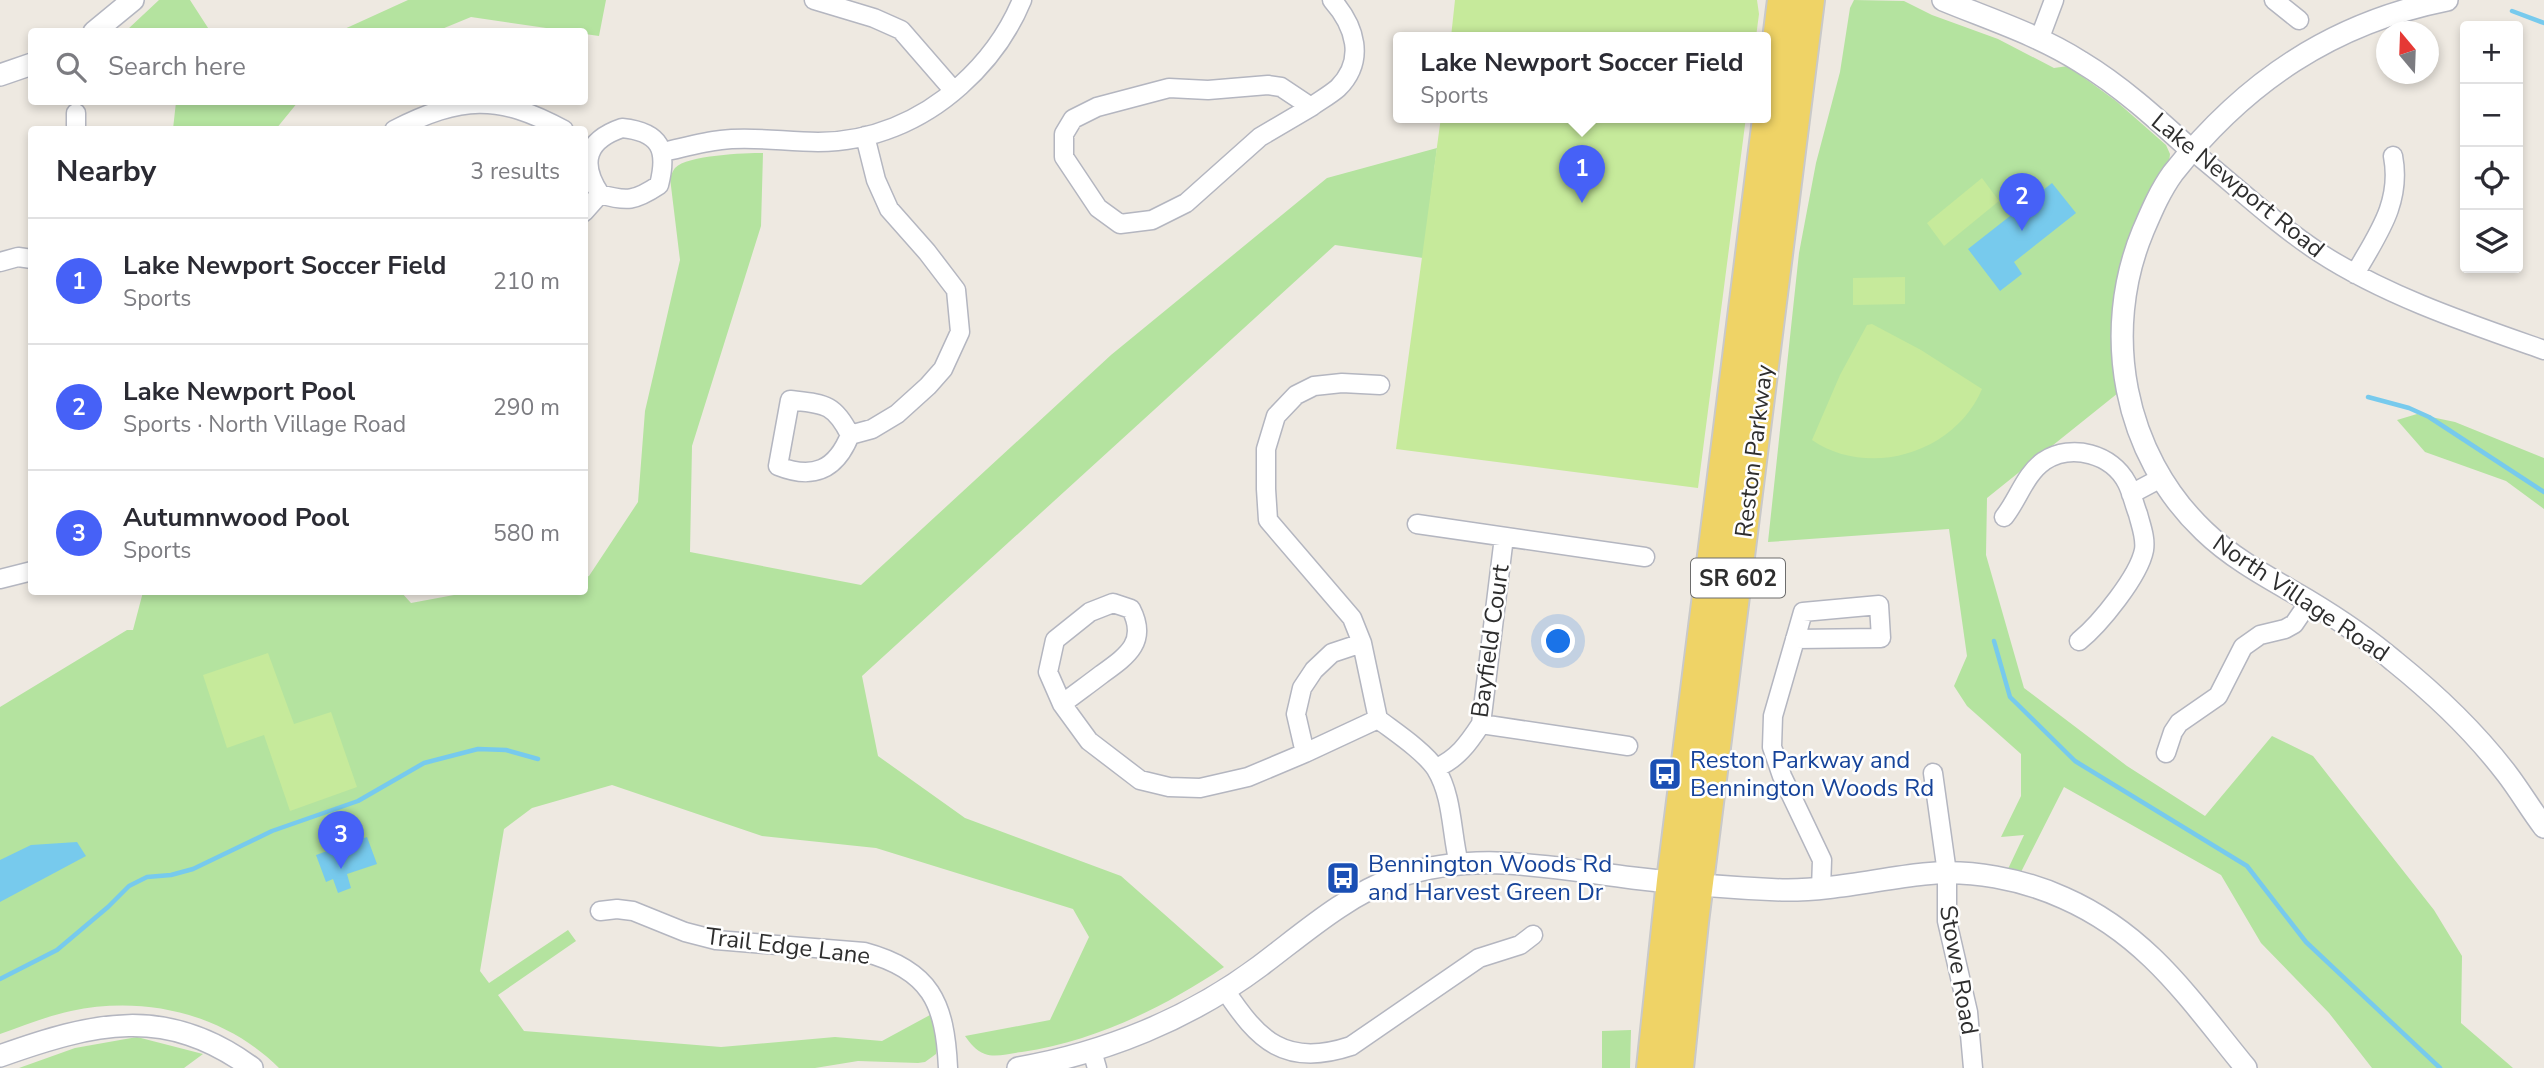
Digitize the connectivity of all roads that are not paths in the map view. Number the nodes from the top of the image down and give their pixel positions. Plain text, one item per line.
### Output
1 (133, 0) edge
2 (814, 0) edge
3 (1022, 0) edge
4 (1332, 0) edge
5 (1782, 0) edge
6 (1810, 0) edge
7 (1943, 0) edge
8 (2054, 0) edge
9 (2274, 0) edge
10 (2446, 0) edge
11 (2299, 20) dead end
12 (99, 28) edge
13 (2039, 40) junction
14 (28, 65) edge
15 (0, 75) edge
16 (1771, 87) edge
17 (954, 92) junction
18 (459, 105) edge
19 (502, 105) edge
20 (1311, 107) junction
21 (1767, 123) edge
22 (402, 126) edge
23 (556, 126) edge
24 (865, 136) junction
25 (589, 143) edge
26 (2191, 150) junction
27 (663, 152) junction
28 (2393, 156) dead end
29 (600, 194) junction
30 (588, 208) edge
31 (28, 258) edge
32 (0, 262) edge
33 (2355, 275) junction
34 (2544, 350) edge
35 (1380, 385) dead end
36 (850, 435) junction
37 (2161, 478) junction
38 (2131, 494) junction
39 (2004, 517) dead end
40 (1417, 524) dead end
41 (1504, 537) junction
42 (1645, 557) dead end
43 (28, 572) edge
44 (0, 579) edge
45 (2309, 601) junction
46 (1795, 639) junction
47 (2079, 641) dead end
48 (1363, 643) junction
49 (1062, 704) junction
50 (1378, 719) junction
51 (1481, 724) junction
52 (1628, 746) dead end
53 (1305, 753) junction
54 (2166, 753) dead end
55 (1436, 768) junction
56 (1933, 773) dead end
57 (2544, 827) edge
58 (1459, 864) junction
59 (1947, 873) junction
60 (1671, 881) junction
61 (1699, 884) junction
62 (1821, 889) junction
63 (600, 911) dead end
64 (1533, 935) dead end
65 (1225, 990) junction
66 (0, 1056) edge
67 (1095, 1060) edge
68 (252, 1068) edge
69 (948, 1068) edge
70 (1018, 1068) edge
71 (1651, 1068) edge
72 (1679, 1068) edge
73 (1973, 1068) edge
74 (2246, 1068) edge

1 - 12 street
2 - 17 street
3 - 17 street
4 - 20 street
5 - 16 main road, Reston Parkway / SR 602
6 - 61 main road, Reston Parkway / SR 602
7 - 13 street, Lake Newport Road
8 - 13 street
9 - 11 street
10 - 26 street, North Village Road
13 - 26 street, Lake Newport Road
14 - 15 street
17 - 24 street
18 - 22 street
19 - 23 street
20 - 20 street
21 - 60 main road, Reston Parkway / SR 602
24 - 27 street
24 - 36 street
25 - 27 street
25 - 29 street
26 - 33 street, Lake Newport Road
26 - 37 street, North Village Road
27 - 29 street
28 - 33 street
29 - 30 street
31 - 32 street
33 - 34 street, Lake Newport Road
35 - 48 street
36 - 36 street
37 - 38 street
37 - 45 street, North Village Road
38 - 39 street
38 - 47 street
40 - 41 street, Bayfield Court
41 - 42 street, Bayfield Court
41 - 51 street, Bayfield Court
43 - 44 street
45 - 54 street
45 - 57 street, North Village Road
46 - 46 street
46 - 62 street
48 - 50 street
48 - 53 street
49 - 49 street
49 - 53 street
50 - 53 street
50 - 55 street
51 - 52 street
51 - 55 street, Bayfield Court
55 - 58 street
56 - 59 street, Stowe Road
58 - 60 street
58 - 65 street
59 - 62 street
59 - 73 street, Stowe Road
59 - 74 street
60 - 61 street
60 - 71 main road, Reston Parkway / SR 602
61 - 62 street
61 - 72 main road, Reston Parkway / SR 602
63 - 69 street, Trail Edge Lane
64 - 65 street
65 - 67 street
66 - 68 street
67 - 70 street

